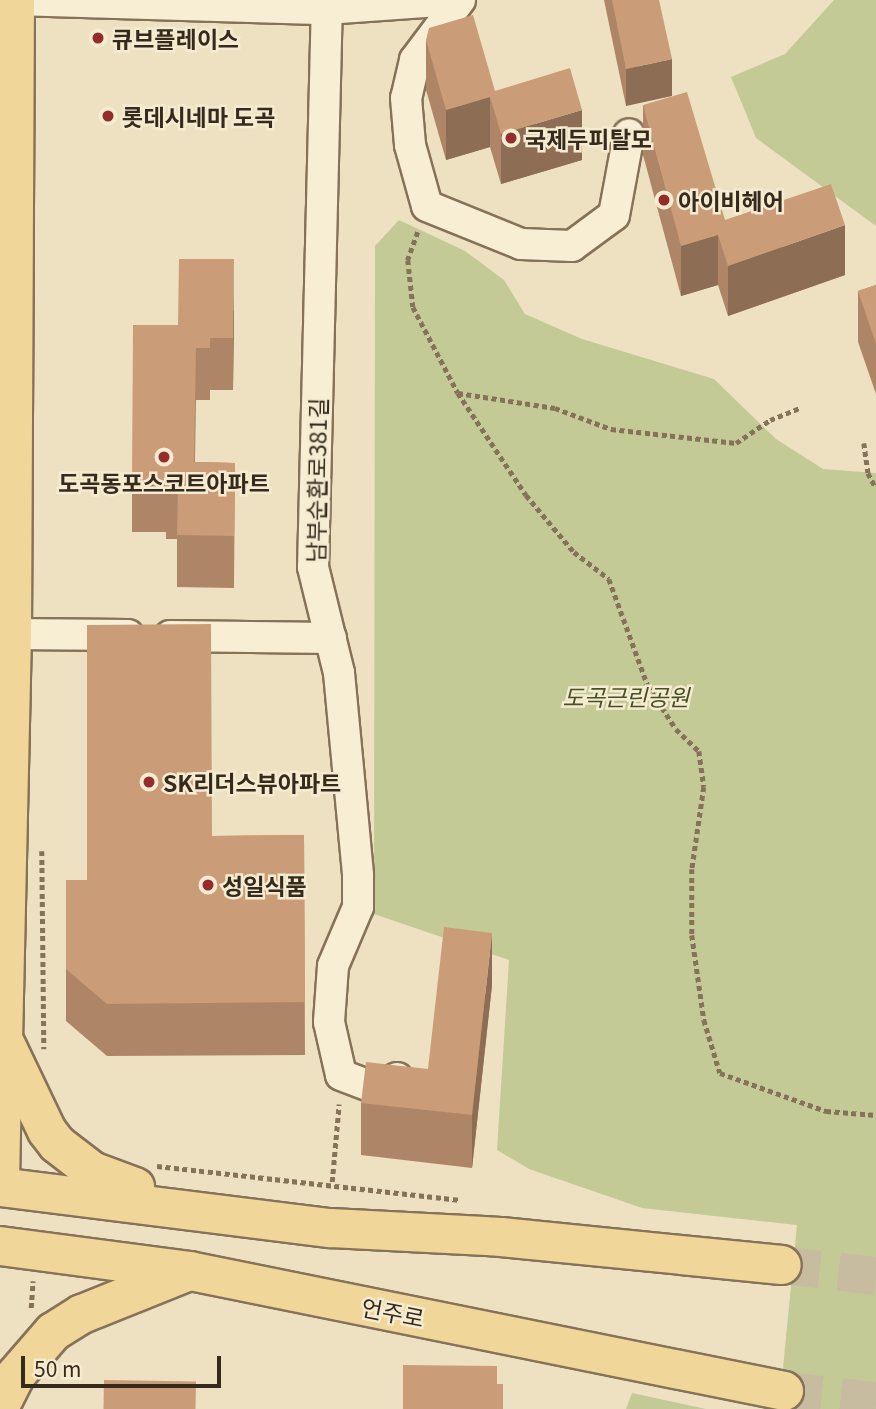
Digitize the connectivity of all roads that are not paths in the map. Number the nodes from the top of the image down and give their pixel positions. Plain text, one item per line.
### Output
1 (15, 0) edge
2 (453, 0) edge
3 (460, 0) edge
4 (326, 4) edge
5 (629, 134) dead end
6 (12, 634) junction
7 (331, 638) junction
8 (3, 1039) junction
9 (397, 1078) edge
10 (0, 1179) edge
11 (0, 1187) edge
12 (196, 1210) junction
13 (0, 1246) edge
14 (782, 1265) tunnel mouth
15 (190, 1271) junction
16 (784, 1391) tunnel mouth
17 (0, 1406) edge

1 - 4 street
1 - 6 main road
2 - 4 street
3 - 5 street
4 - 7 street, 남부순환로381길
6 - 7 street
6 - 8 main road
7 - 9 street, 남부순환로381길
8 - 10 main road
8 - 12 main road
11 - 12 main road
12 - 14 main road
13 - 15 main road, 언주로
15 - 16 main road, 언주로
15 - 17 main road

